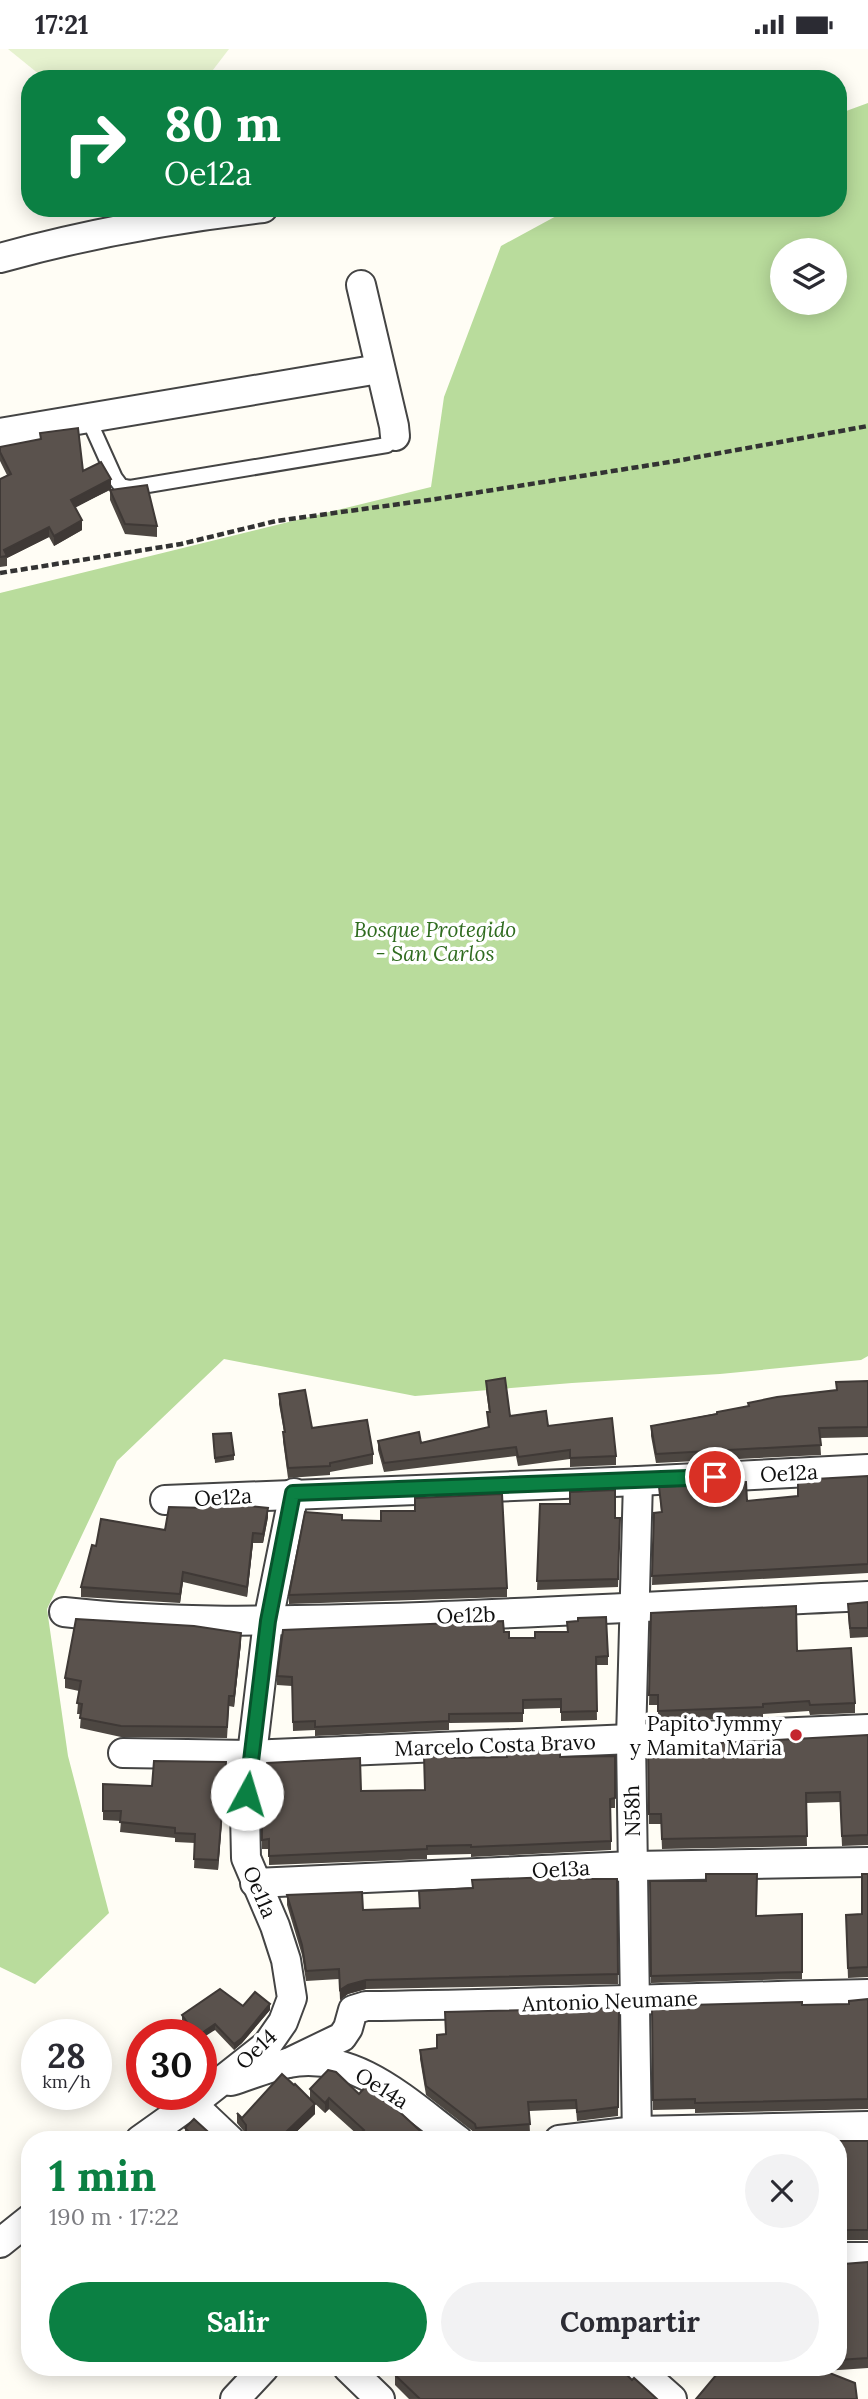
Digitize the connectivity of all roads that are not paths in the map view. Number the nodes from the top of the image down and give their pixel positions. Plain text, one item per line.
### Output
1 (202, 217) edge
2 (0, 258) edge
3 (361, 285) dead end
4 (379, 369) junction
5 (88, 418) junction
6 (0, 433) edge
7 (395, 436) joint
8 (868, 1469) edge
9 (638, 1481) junction
10 (293, 1493) junction
11 (165, 1500) dead end
12 (868, 1596) edge
13 (635, 1607) junction
14 (64, 1612) dead end
15 (268, 1621) junction
16 (868, 1729) edge
17 (631, 1739) junction
18 (122, 1753) dead end
19 (251, 1755) junction
20 (868, 1862) edge
21 (633, 1866) junction
22 (255, 1884) junction
23 (868, 1994) edge
24 (292, 1998) joint
25 (635, 1999) junction
26 (288, 2063) junction
27 (217, 2084) edge
28 (217, 2085) edge
29 (183, 2110) edge
30 (198, 2110) edge
31 (868, 2126) edge
32 (153, 2131) edge
33 (220, 2131) edge
34 (446, 2131) edge
35 (637, 2131) edge
36 (752, 2131) edge
37 (21, 2226) edge
38 (0, 2243) edge
39 (847, 2257) edge
40 (868, 2257) edge
41 (251, 2376) edge
42 (356, 2376) edge
43 (647, 2376) edge
44 (235, 2399) edge
45 (380, 2399) edge
46 (671, 2399) edge

1 - 2 street
3 - 4 street
4 - 5 street
4 - 7 street
5 - 6 street
5 - 7 lane
8 - 9 street, Oe12a
9 - 10 street, Oe12a
9 - 13 street, N58h
10 - 11 street, Oe12a
10 - 15 street, Oe11a
12 - 13 street, Oe12b
13 - 15 street, Oe12b
13 - 17 street, N58h
14 - 15 street, Oe12b
15 - 19 street, Oe11a
16 - 17 street, Marcelo Costa Bravo
17 - 19 street, Marcelo Costa Bravo
17 - 21 street, N58h
18 - 19 street, Marcelo Costa Bravo
19 - 22 street, Oe11a
20 - 21 street, Oe13a
21 - 22 street, Oe13a
21 - 25 street, N58h
22 - 24 street, Oe11a
23 - 25 street, Antonio Neumane
24 - 27 street, Oe14
25 - 26 street, Antonio Neumane
25 - 35 street, N58h
26 - 28 street, Oe14a
26 - 34 street, Oe14a
29 - 32 street, Oe14
30 - 33 street
31 - 36 street
37 - 38 street
39 - 40 street
41 - 44 street
42 - 45 street
43 - 46 street

